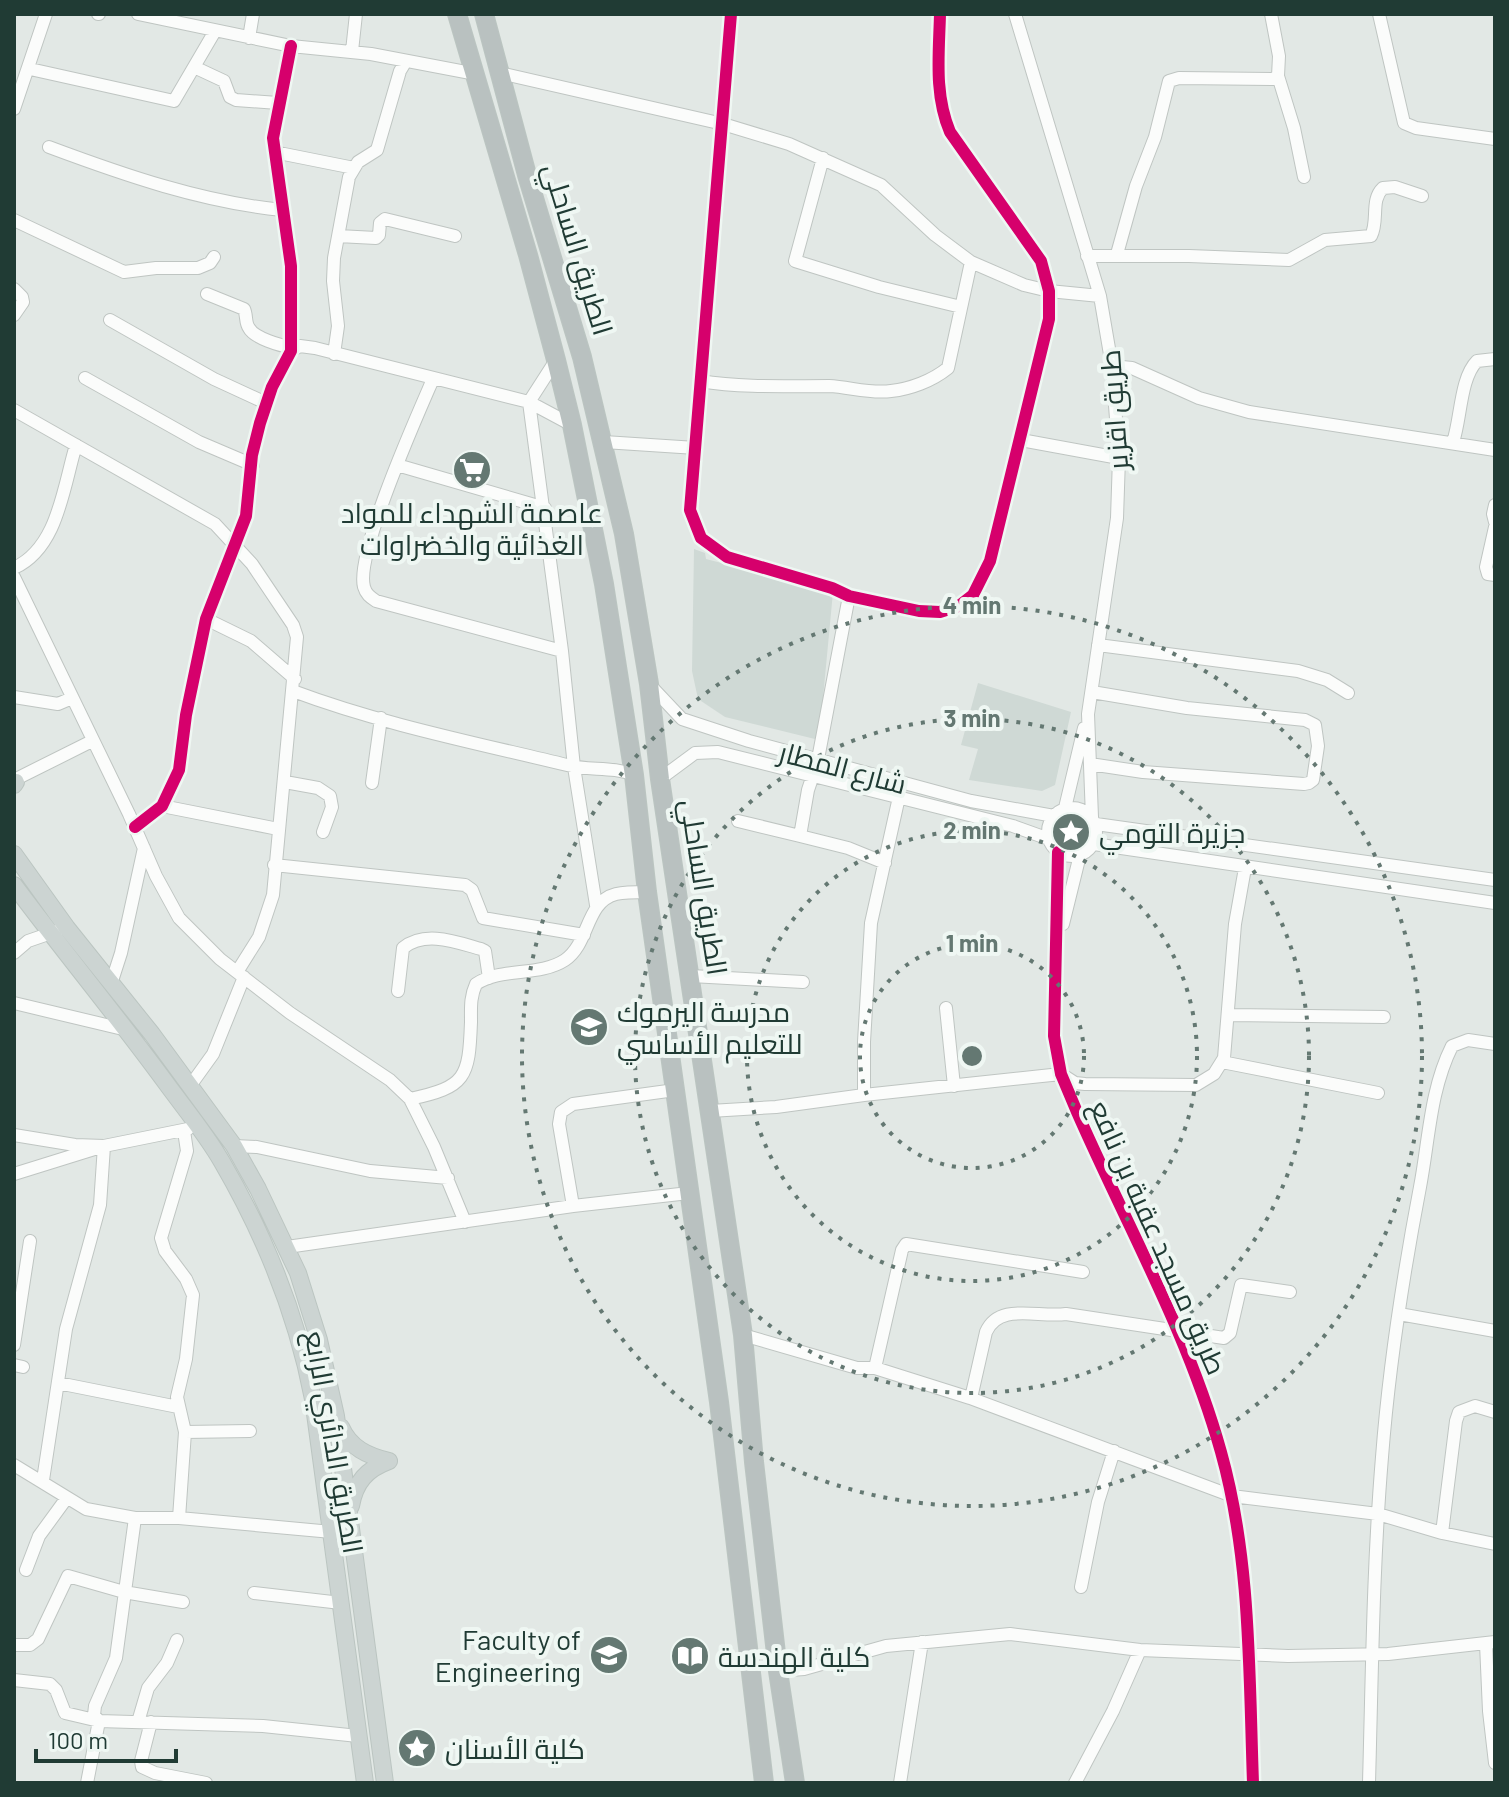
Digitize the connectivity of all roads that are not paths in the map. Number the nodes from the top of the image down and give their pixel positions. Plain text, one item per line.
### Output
1 (46, 14) edge
2 (138, 14) edge
3 (253, 14) edge
4 (457, 14) edge
5 (484, 14) edge
6 (731, 14) edge
7 (940, 14) edge
8 (1015, 14) edge
9 (1271, 14) edge
10 (1379, 14) edge
11 (353, 15) edge
12 (215, 31) junction
13 (249, 38) junction
14 (291, 46) junction
15 (352, 51) junction
16 (406, 61) junction
17 (194, 67) junction
18 (30, 69) junction
19 (500, 73) junction
20 (476, 74) junction
21 (1278, 76) junction
22 (16, 102) edge
23 (278, 103) junction
24 (723, 124) junction
25 (1495, 139) edge
26 (49, 147) dead end
27 (274, 152) junction
28 (823, 158) junction
29 (354, 168) junction
30 (1304, 177) dead end
31 (1422, 196) dead end
32 (282, 210) junction
33 (14, 220) edge
34 (338, 236) junction
35 (455, 236) dead end
36 (1117, 254) junction
37 (1087, 256) junction
38 (214, 257) dead end
39 (971, 262) junction
40 (14, 289) edge
41 (1049, 291) junction
42 (207, 294) dead end
43 (1100, 296) junction
44 (961, 307) junction
45 (14, 315) edge
46 (110, 320) dead end
47 (291, 349) junction
48 (334, 354) junction
49 (1495, 359) edge
50 (556, 360) junction
51 (1112, 366) junction
52 (85, 378) dead end
53 (433, 379) junction
54 (700, 381) junction
55 (529, 402) junction
56 (266, 403) junction
57 (14, 410) edge
58 (572, 425) junction
59 (1021, 440) junction
60 (604, 442) junction
61 (1453, 442) junction
62 (76, 445) junction
63 (696, 448) junction
64 (1495, 450) edge
65 (1119, 458) junction
66 (253, 465) junction
67 (397, 465) junction
68 (1495, 505) edge
69 (545, 508) junction
70 (1495, 524) edge
71 (236, 547) junction
72 (14, 568) edge
73 (1495, 575) edge
74 (14, 577) edge
75 (849, 596) junction
76 (206, 619) junction
77 (1098, 645) junction
78 (562, 651) junction
79 (649, 684) junction
80 (294, 685) junction
81 (1092, 692) junction
82 (1348, 693) dead end
83 (14, 697) edge
84 (72, 698) junction
85 (1088, 714) junction
86 (381, 718) junction
87 (92, 741) junction
88 (749, 741) junction
89 (744, 759) junction
90 (818, 759) junction
91 (1090, 764) junction
92 (574, 767) junction
93 (634, 775) junction
94 (813, 775) junction
95 (660, 779) junction
96 (15, 781) edge
97 (285, 782) junction
98 (372, 783) dead end
99 (899, 797) junction
100 (162, 806) junction
101 (1059, 812) junction
102 (1094, 820) junction
103 (738, 821) dead end
104 (135, 827) junction
105 (278, 829) junction
106 (323, 832) dead end
107 (800, 836) junction
108 (1049, 839) junction
109 (1094, 844) junction
110 (144, 848) junction
111 (1058, 852) junction
112 (14, 854) edge
113 (1080, 855) junction
114 (885, 863) junction
115 (274, 865) junction
116 (1245, 868) junction
117 (1495, 880) edge
118 (14, 885) edge
119 (647, 892) junction
120 (1495, 903) edge
121 (596, 905) junction
122 (67, 928) junction
123 (50, 933) junction
124 (584, 935) junction
125 (1057, 947) junction
126 (14, 953) edge
127 (241, 974) junction
128 (691, 976) junction
129 (489, 978) junction
130 (803, 982) dead end
131 (111, 984) junction
132 (398, 991) dead end
133 (14, 1003) edge
134 (946, 1008) dead end
135 (1228, 1015) junction
136 (1384, 1017) dead end
137 (127, 1030) junction
138 (1495, 1044) edge
139 (1222, 1062) junction
140 (1061, 1074) junction
141 (190, 1086) junction
142 (954, 1086) junction
143 (675, 1090) junction
144 (1378, 1093) dead end
145 (864, 1095) junction
146 (410, 1099) junction
147 (710, 1111) junction
148 (190, 1127) junction
149 (14, 1135) edge
150 (104, 1146) junction
151 (234, 1146) junction
152 (14, 1174) edge
153 (448, 1178) junction
154 (689, 1193) junction
155 (573, 1206) junction
156 (465, 1222) junction
157 (30, 1241) dead end
158 (287, 1247) junction
159 (1083, 1272) dead end
160 (1290, 1292) dead end
161 (1399, 1314) junction
162 (1176, 1330) junction
163 (1495, 1331) edge
164 (743, 1335) junction
165 (14, 1345) edge
166 (875, 1368) junction
167 (58, 1383) junction
168 (971, 1398) junction
169 (747, 1400) junction
170 (719, 1402) junction
171 (178, 1407) junction
172 (1495, 1412) edge
173 (336, 1416) junction
174 (250, 1431) dead end
175 (185, 1432) junction
176 (1114, 1451) junction
177 (724, 1462) junction
178 (754, 1462) junction
179 (14, 1465) edge
180 (43, 1480) junction
181 (1232, 1496) junction
182 (66, 1499) junction
183 (1378, 1514) junction
184 (350, 1516) junction
185 (135, 1518) junction
186 (179, 1518) junction
187 (332, 1532) junction
188 (1442, 1533) junction
189 (1495, 1544) edge
190 (26, 1570) dead end
191 (1081, 1587) dead end
192 (124, 1592) junction
193 (254, 1593) dead end
194 (183, 1602) dead end
195 (341, 1603) junction
196 (177, 1640) dead end
197 (922, 1642) junction
198 (1490, 1643) edge
199 (14, 1645) edge
200 (1140, 1650) junction
201 (1248, 1653) junction
202 (1373, 1654) junction
203 (778, 1671) junction
204 (14, 1680) edge
205 (99, 1721) junction
206 (144, 1722) junction
207 (358, 1736) junction
208 (1494, 1754) edge
209 (87, 1783) edge
210 (206, 1783) edge
211 (365, 1783) edge
212 (385, 1783) edge
213 (764, 1783) edge
214 (795, 1783) edge
215 (900, 1783) edge
216 (1075, 1783) edge
217 (1253, 1783) edge
218 (1369, 1783) edge

1 - 18 street
2 - 12 street
3 - 13 street
4 - 20 highway, الطريق الساحلي
5 - 19 highway, الطريق الساحلي
6 - 24 street
7 - 41 street
8 - 37 street, طريق اقزير
9 - 21 street
10 - 25 street
11 - 15 street
12 - 13 street
12 - 17 street
13 - 14 street
14 - 15 street
14 - 23 street
15 - 16 street
16 - 20 street
16 - 29 street
17 - 18 street
17 - 23 street
18 - 22 street
19 - 24 street
19 - 60 highway, الطريق الساحلي
20 - 50 highway, الطريق الساحلي
21 - 30 street
21 - 36 street
23 - 27 street
24 - 28 street
24 - 54 street
26 - 32 street
27 - 29 street
27 - 32 street
28 - 39 street
28 - 44 street
29 - 34 street
31 - 36 street
32 - 47 street
33 - 38 street
34 - 35 street
34 - 48 street
36 - 37 street
37 - 43 street, طريق اقزير
39 - 41 street
39 - 44 street
40 - 45 street
41 - 43 street
41 - 59 street
42 - 47 street
43 - 51 street, طريق اقزير
44 - 54 street
46 - 56 street
47 - 48 street
47 - 56 street
48 - 53 street
49 - 61 street
50 - 55 street
50 - 58 highway, الطريق الساحلي
51 - 61 street
51 - 65 street, طريق اقزير
52 - 66 street
53 - 55 street
53 - 67 street
54 - 63 street
55 - 58 street
55 - 69 street
56 - 66 street
57 - 62 street
58 - 93 highway, الطريق الساحلي
59 - 65 street
59 - 75 street
60 - 63 street
60 - 79 highway, الطريق الساحلي
61 - 64 street
62 - 71 street
62 - 72 street
63 - 75 street
65 - 77 street, طريق اقزير
66 - 71 street
67 - 69 street
67 - 78 street
68 - 70 street
69 - 78 street
70 - 73 street
71 - 76 street
71 - 80 street
74 - 84 street
75 - 90 street
76 - 80 street
76 - 100 street
77 - 81 street, طريق اقزير
77 - 82 street
78 - 92 street
79 - 88 street, شارع المطار
79 - 95 highway, الطريق الساحلي
80 - 86 street
80 - 97 street
81 - 85 street, طريق اقزير
81 - 91 street
83 - 84 street
84 - 87 street
85 - 91 street, طريق اقزير
85 - 101 street
86 - 92 street
86 - 98 street
87 - 96 street
87 - 104 street
88 - 89 street
88 - 90 street, شارع المطار
89 - 94 street, شارع المطار
89 - 95 street, شارع المطار
90 - 101 street, شارع المطار
91 - 102 street, طريق اقزير
92 - 93 street
92 - 121 street
93 - 119 highway, الطريق الساحلي
94 - 99 street, شارع المطار
94 - 107 street
95 - 128 highway, الطريق الساحلي
97 - 105 street
97 - 106 street
99 - 108 street, شارع المطار
99 - 114 street
100 - 104 street
100 - 105 street
101 - 102 street
101 - 108 street
102 - 109 street
102 - 117 street
103 - 107 street
104 - 110 street
105 - 115 street
107 - 114 street
108 - 111 street
109 - 113 street
109 - 116 street
110 - 127 street
110 - 131 street
111 - 113 street
111 - 125 street, طريق مسجد عقبة بن نافع
112 - 122 main road, الطريق الدائري الرابع
113 - 125 street, طريق مسجد عقبة بن نافع
114 - 145 street
115 - 124 street
115 - 127 street
116 - 120 street
116 - 135 street
118 - 123 main road, الطريق الدائري الرابع
119 - 121 street
119 - 143 highway, الطريق الساحلي
121 - 124 street
122 - 123 street
122 - 131 main road, الطريق الدائري الرابع
123 - 126 street
123 - 137 main road, الطريق الدائري الرابع
124 - 129 street
125 - 140 street, طريق مسجد عقبة بن نافع
127 - 141 street
127 - 146 street
128 - 130 street
128 - 147 highway, الطريق الساحلي
129 - 132 street
129 - 146 street
131 - 141 main road, الطريق الدائري الرابع
133 - 137 street
134 - 142 street
135 - 136 street
135 - 139 street
137 - 148 main road, الطريق الدائري الرابع
138 - 161 street
139 - 140 street
139 - 144 street
140 - 142 street
140 - 162 street, طريق مسجد عقبة بن نافع
141 - 151 main road, الطريق الدائري الرابع
142 - 145 street
143 - 154 highway, الطريق الساحلي
143 - 155 street
145 - 147 street
146 - 153 street
147 - 164 highway, الطريق الساحلي
148 - 150 street
148 - 171 street
148 - 187 main road, الطريق الدائري الرابع
149 - 150 street
150 - 152 street
150 - 167 street
151 - 153 street
151 - 158 main road, الطريق الدائري الرابع
153 - 156 street
154 - 155 street
154 - 170 highway, الطريق الساحلي
155 - 156 street
156 - 158 street
157 - 165 street
158 - 173 main road, الطريق الدائري الرابع
159 - 166 street
160 - 162 street
161 - 163 street
161 - 183 street
162 - 168 street
162 - 181 street, طريق مسجد عقبة بن نافع
164 - 166 street
164 - 169 highway, الطريق الساحلي
166 - 168 street
167 - 171 street
167 - 180 street
168 - 176 street
169 - 170 highway
169 - 178 highway, الطريق الساحلي
170 - 177 highway, الطريق الساحلي
171 - 175 street
172 - 188 street
173 - 184 main road, الطريق الدائري الرابع
173 - 184 main road
174 - 175 street
175 - 186 street
176 - 181 street
176 - 191 street
177 - 178 highway
177 - 213 highway, الطريق الساحلي
178 - 203 highway, الطريق الساحلي
179 - 180 street
180 - 182 street
181 - 183 street
181 - 201 street, طريق مسجد عقبة بن نافع
182 - 185 street
182 - 190 street
183 - 188 street
183 - 202 street
184 - 212 main road, الطريق الدائري الرابع
185 - 186 street
185 - 192 street
186 - 187 street
187 - 195 main road, الطريق الدائري الرابع
188 - 189 street
192 - 194 street
192 - 199 street
192 - 205 street
193 - 195 street
195 - 207 main road, الطريق الدائري الرابع
196 - 206 street
197 - 200 street
197 - 203 street
197 - 215 street
198 - 202 street
198 - 208 street
200 - 201 street
200 - 216 street
201 - 202 street
201 - 217 street, طريق مسجد عقبة بن نافع
202 - 218 street
203 - 214 highway, الطريق الساحلي
204 - 205 street
205 - 206 street
205 - 209 street
206 - 207 street
206 - 210 street
207 - 211 main road, الطريق الدائري الرابع

